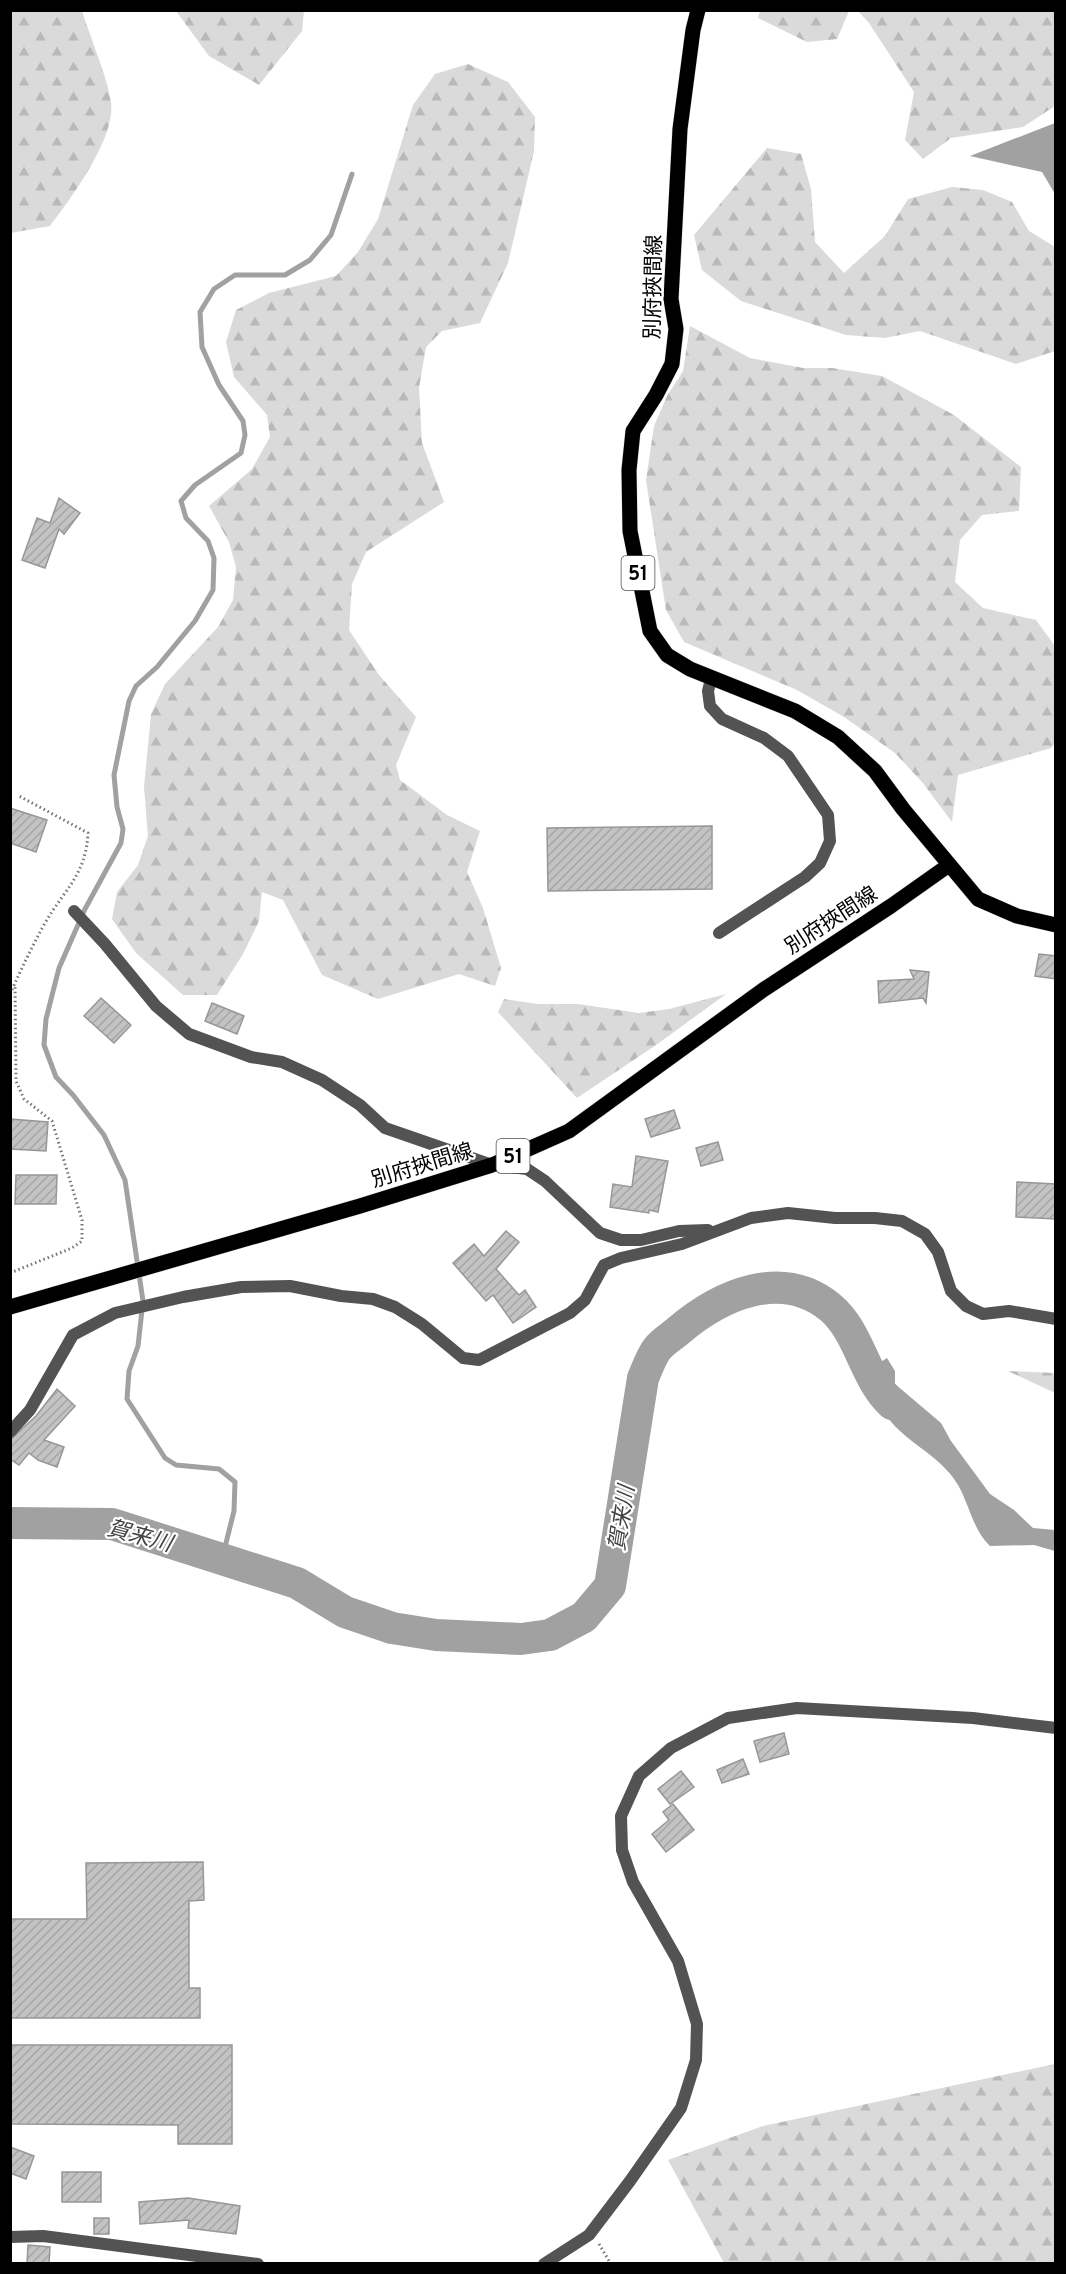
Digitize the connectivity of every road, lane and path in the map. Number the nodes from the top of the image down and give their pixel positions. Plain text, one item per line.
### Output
1 (698, 10) edge
2 (711, 679) junction
3 (19, 796) dead end
4 (949, 865) junction
5 (74, 911) dead end
6 (1056, 925) edge
7 (719, 933) dead end
8 (15, 984) junction
9 (10, 994) edge
10 (492, 1165) junction
11 (716, 1230) junction
12 (10, 1273) edge
13 (10, 1307) edge
14 (1056, 1319) edge
15 (10, 1432) edge
16 (1056, 1728) edge
17 (589, 2235) junction
18 (10, 2237) edge
19 (253, 2263) edge
20 (544, 2264) edge
21 (611, 2264) edge

1 - 2 main road, 別府挾間線 / 51
2 - 4 main road, 別府挾間線 / 51
2 - 7 street
3 - 8 path
4 - 6 main road, 別府挾間線 / 51
4 - 10 main road, 別府挾間線 / 51
5 - 10 street
8 - 9 path
8 - 12 path
10 - 11 street
10 - 13 main road, 別府挾間線 / 51
11 - 14 street
11 - 15 street
16 - 17 street
17 - 20 street
17 - 21 path
18 - 19 street

